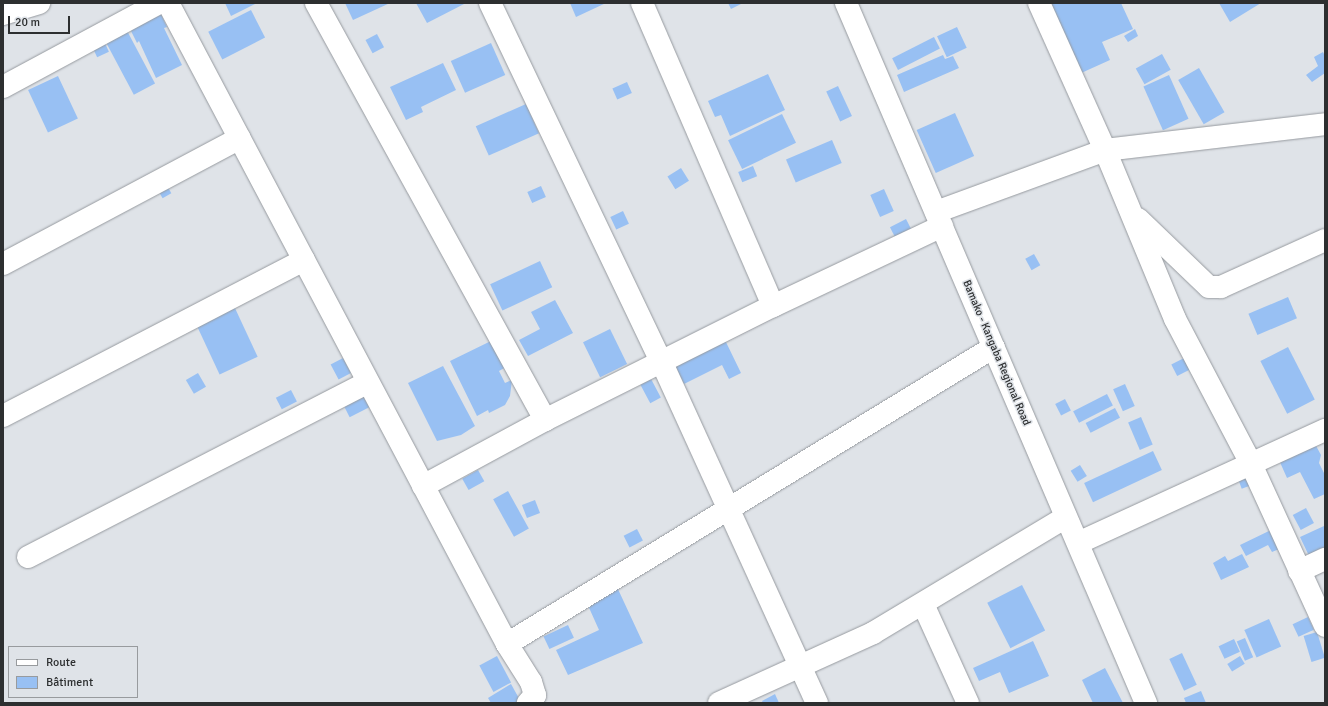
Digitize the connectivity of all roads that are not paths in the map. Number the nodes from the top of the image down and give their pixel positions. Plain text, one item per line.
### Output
1 (39, 3) edge
2 (159, 3) edge
3 (168, 3) edge
4 (316, 3) edge
5 (490, 3) edge
6 (642, 3) edge
7 (846, 3) edge
8 (1039, 3) edge
9 (3, 14) edge
10 (3, 87) edge
11 (1325, 124) edge
12 (240, 138) junction
13 (1105, 150) junction
14 (1131, 212) junction
15 (939, 219) junction
16 (1325, 240) edge
17 (304, 260) junction
18 (3, 264) edge
19 (773, 306) junction
20 (994, 347) junction
21 (662, 363) junction
22 (368, 382) junction
23 (3, 416) edge
24 (545, 420) junction
25 (1325, 430) edge
26 (1250, 464) junction
27 (423, 486) junction
28 (729, 510) junction
29 (1066, 517) junction
30 (1078, 543) junction
31 (28, 557) dead end
32 (1325, 559) edge
33 (1300, 571) junction
34 (923, 604) junction
35 (1325, 626) edge
36 (508, 644) junction
37 (800, 666) junction
38 (528, 703) edge
39 (719, 703) edge
40 (817, 703) edge
41 (968, 703) edge
42 (1146, 703) edge

1 - 9 street
2 - 10 street
3 - 12 street
4 - 24 street
5 - 21 street
6 - 19 street
7 - 15 street, Bamako - Kangaba Regional Road
8 - 13 street
11 - 13 street
12 - 17 street
12 - 18 street
13 - 14 street
13 - 15 street
14 - 16 street
14 - 26 street
15 - 19 street
15 - 20 street, Bamako - Kangaba Regional Road
17 - 22 street
17 - 23 street
19 - 21 street
20 - 28 street
20 - 29 street, Bamako - Kangaba Regional Road
21 - 24 street
21 - 28 street
22 - 27 street
22 - 31 street
24 - 27 street
25 - 26 street
26 - 30 street
26 - 33 street
27 - 36 street
28 - 36 street
28 - 37 street
29 - 30 street, Bamako - Kangaba Regional Road
29 - 34 street
30 - 42 street, Bamako - Kangaba Regional Road
32 - 33 street
33 - 35 street
34 - 37 street
34 - 41 street
36 - 38 street
37 - 39 street
37 - 40 street

